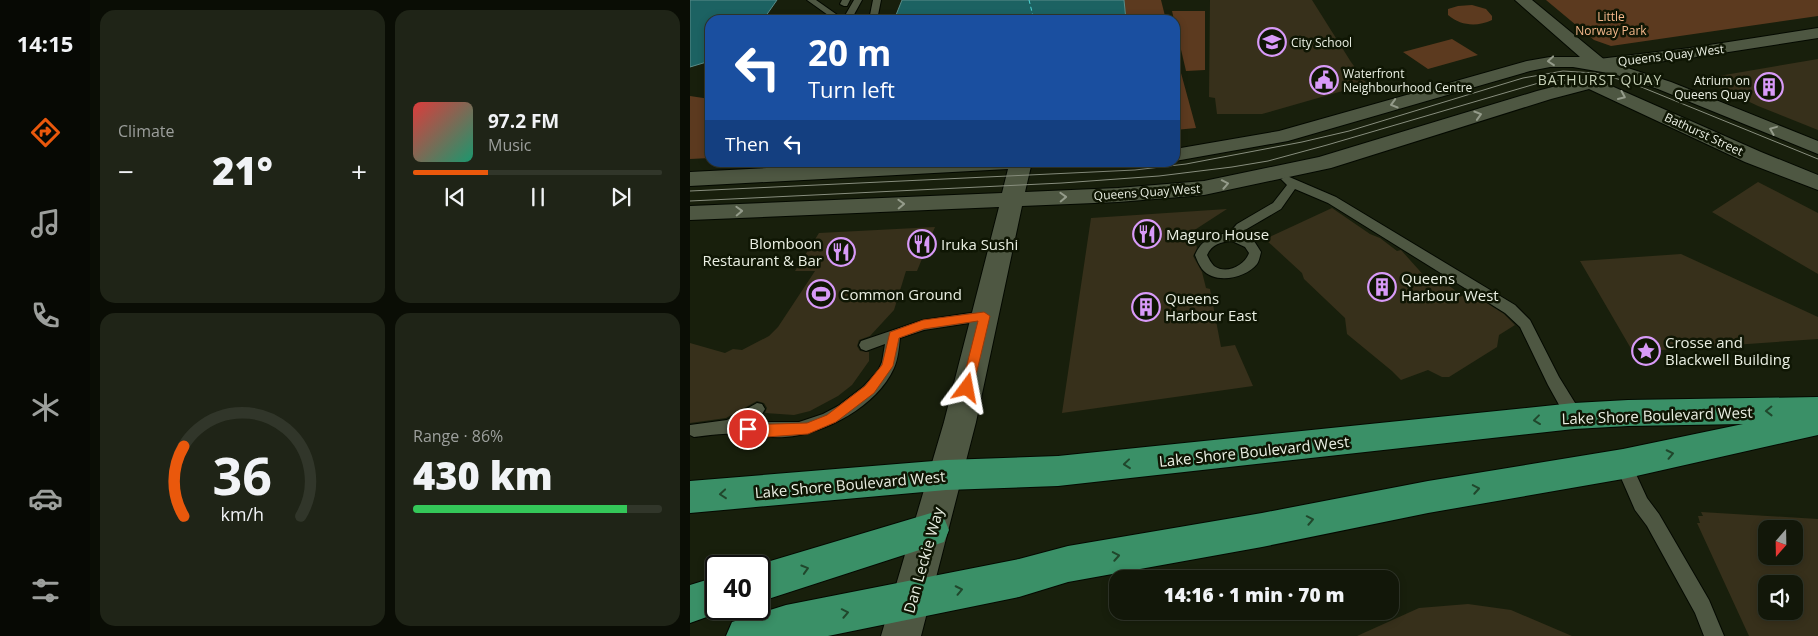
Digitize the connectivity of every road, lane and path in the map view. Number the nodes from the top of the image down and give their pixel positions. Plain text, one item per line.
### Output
1 (811, 0) edge
2 (858, 0) edge
3 (877, 0) edge
4 (1523, 0) edge
5 (833, 15) edge
6 (850, 15) edge
7 (874, 15) edge
8 (1818, 33) edge
9 (1599, 64) junction
10 (1591, 83) junction
11 (1818, 148) edge
12 (1180, 154) edge
13 (838, 167) edge
14 (1019, 167) edge
15 (802, 168) edge
16 (690, 179) edge
17 (1287, 179) junction
18 (1818, 183) edge
19 (1013, 199) junction
20 (690, 213) edge
21 (1232, 237) dead end
22 (984, 316) junction
23 (894, 335) junction
24 (866, 345) dead end
25 (757, 409) dead end
26 (1818, 410) edge
27 (1574, 416) junction
28 (1818, 422) edge
29 (730, 427) junction
30 (694, 430) dead end
31 (1623, 464) junction
32 (946, 476) junction
33 (690, 497) edge
34 (931, 530) junction
35 (770, 580) edge
36 (705, 599) edge
37 (690, 604) edge
38 (906, 618) edge
39 (746, 636) edge
40 (1714, 636) edge

1 - 5 lane
2 - 6 lane
3 - 7 lane
4 - 9 street
8 - 9 street, Queens Quay West
9 - 10 street
11 -> 9 street, Bathurst Street
9 -> 12 street, Queens Quay West
17 -> 10 street, Queens Quay West
10 -> 18 street, Bathurst Street
13 - 15 street
14 - 19 street, Dan Leckie Way
15 - 16 street
19 -> 17 street, Queens Quay West
17 - 21 lane
17 - 27 lane
20 -> 19 street, Queens Quay West
19 - 22 street, Dan Leckie Way
22 - 23 lane
22 - 32 street, Dan Leckie Way
23 - 24 lane
23 - 29 lane
25 - 29 lane
26 -> 27 highway, Lake Shore Boulevard West
27 -> 32 highway, Lake Shore Boulevard West
31 -> 28 highway, Lake Shore Boulevard West
29 - 30 lane
38 -> 31 highway, Lake Shore Boulevard West
31 - 40 lane
32 -> 33 highway, Lake Shore Boulevard West
32 - 34 street, Dan Leckie Way
35 -> 34 highway
34 - 38 street, Dan Leckie Way
36 - 37 highway
39 -> 38 highway, Lake Shore Boulevard West

